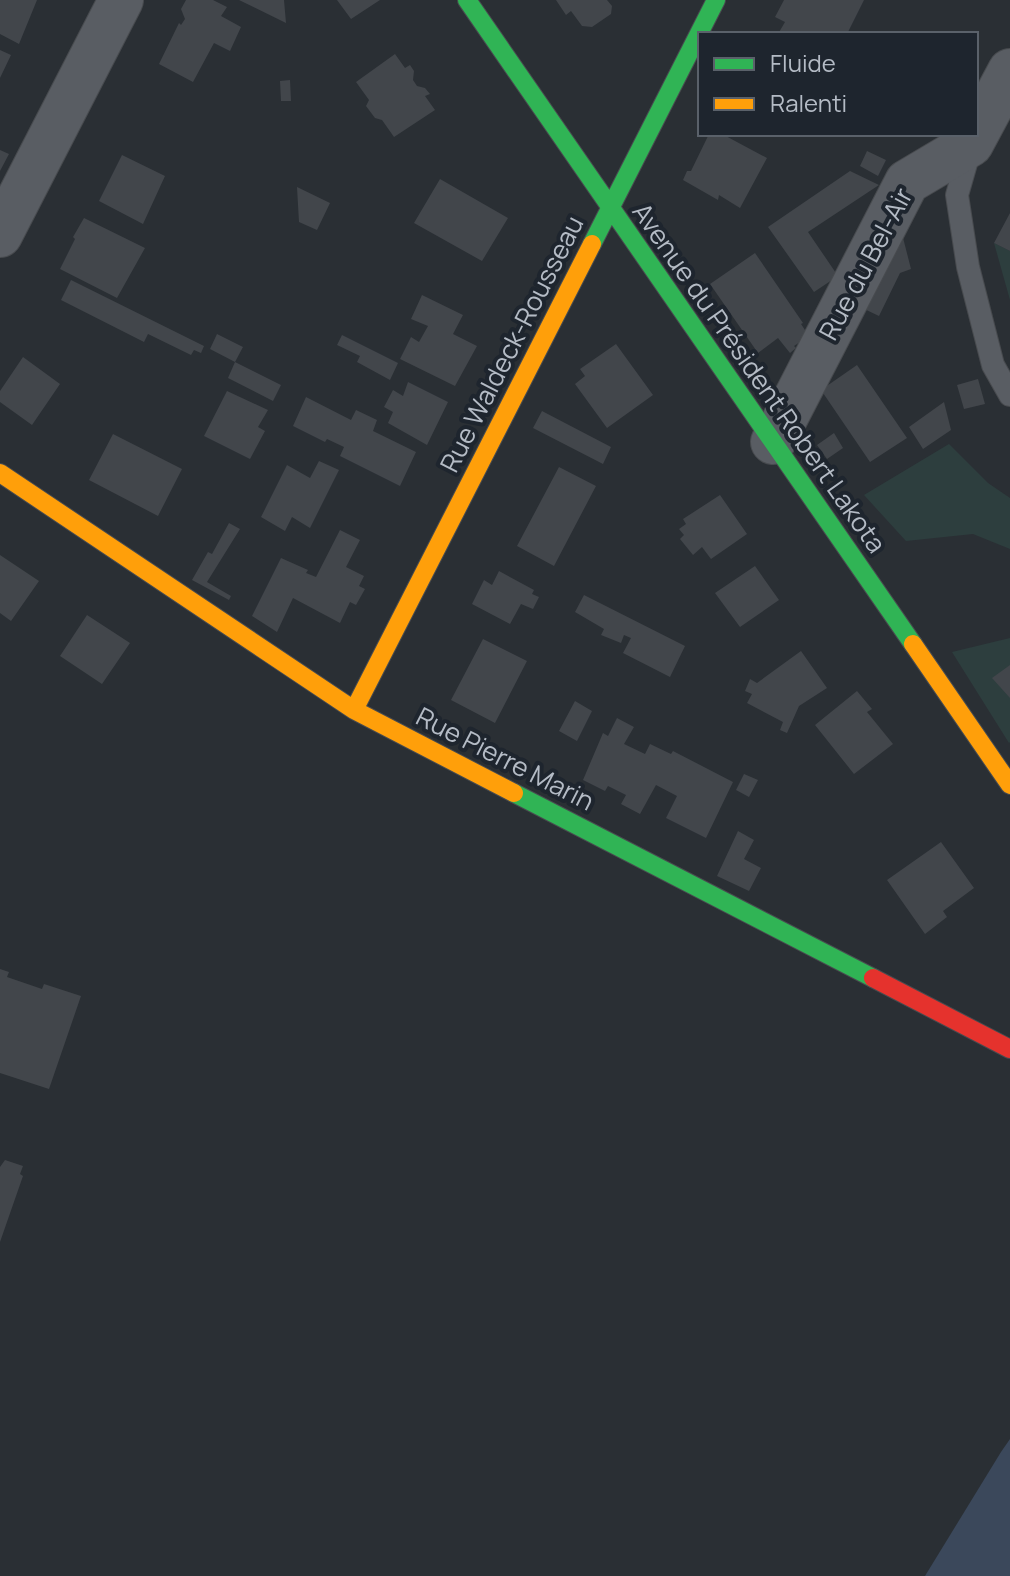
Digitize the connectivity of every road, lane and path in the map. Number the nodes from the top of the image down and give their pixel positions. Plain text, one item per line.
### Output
1 (121, 0) edge
2 (467, 0) edge
3 (716, 0) edge
4 (700, 32) edge
5 (698, 35) edge
6 (1010, 71) edge
7 (978, 131) edge
8 (975, 136) edge
9 (971, 144) junction
10 (610, 209) junction
11 (0, 235) edge
12 (1010, 395) edge
13 (773, 442) junction
14 (0, 473) edge
15 (354, 710) junction
16 (1010, 785) edge
17 (1010, 1049) edge

1 - 11 street
2 - 10 street, Avenue du Président Robert Lakota
3 - 4 street, Rue Waldeck-Rousseau
5 - 10 street, Rue Waldeck-Rousseau
6 - 7 street
8 - 9 street
9 - 12 lane
9 - 13 street, Rue du Bel-Air
10 - 13 street, Avenue du Président Robert Lakota
10 - 15 street, Rue Waldeck-Rousseau
13 - 16 street, Avenue du Président Robert Lakota
14 - 15 street, Rue Pierre Marin
15 - 17 street, Rue Pierre Marin

